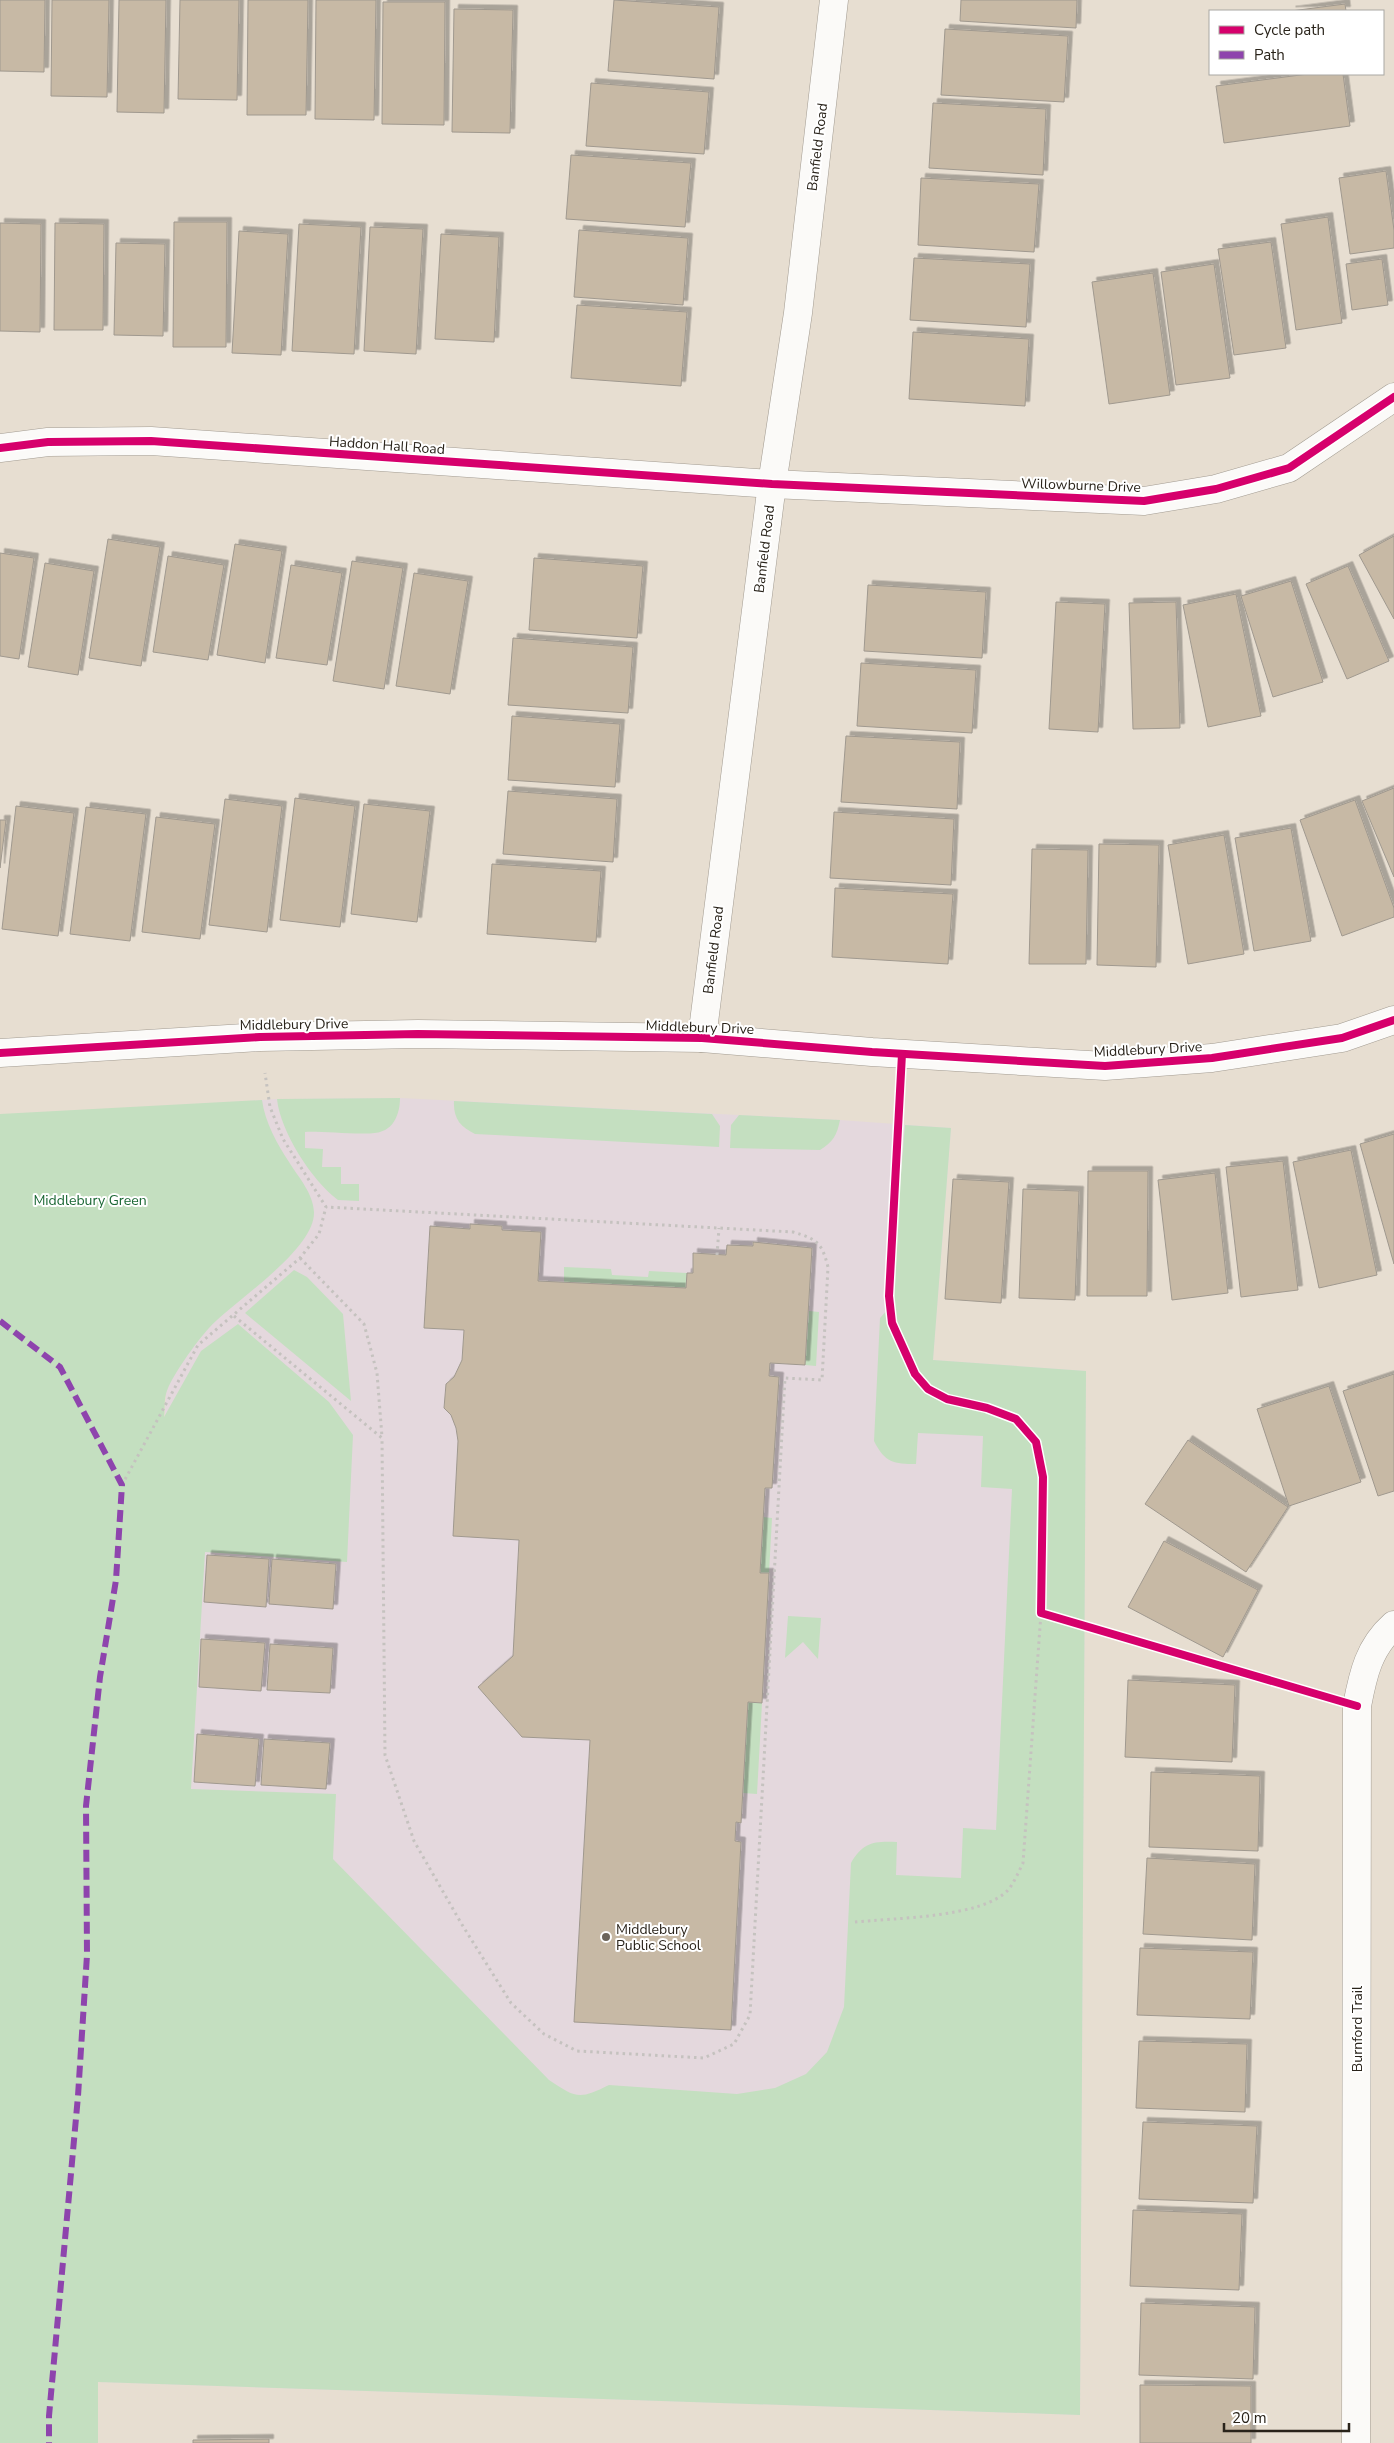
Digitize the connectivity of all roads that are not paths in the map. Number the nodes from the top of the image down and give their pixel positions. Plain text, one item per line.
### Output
1 (834, 0) edge
2 (1394, 397) edge
3 (0, 448) edge
4 (772, 484) junction
5 (1394, 1020) edge
6 (702, 1038) junction
7 (0, 1053) edge
8 (1394, 1625) edge
9 (1356, 2443) edge

1 - 4 street, Banfield Road
2 - 4 street, Willowburne Drive
3 - 4 street, Haddon Hall Road
4 - 6 street, Banfield Road
5 - 6 street, Middlebury Drive
6 - 7 street, Middlebury Drive
8 - 9 street, Burnford Trail

